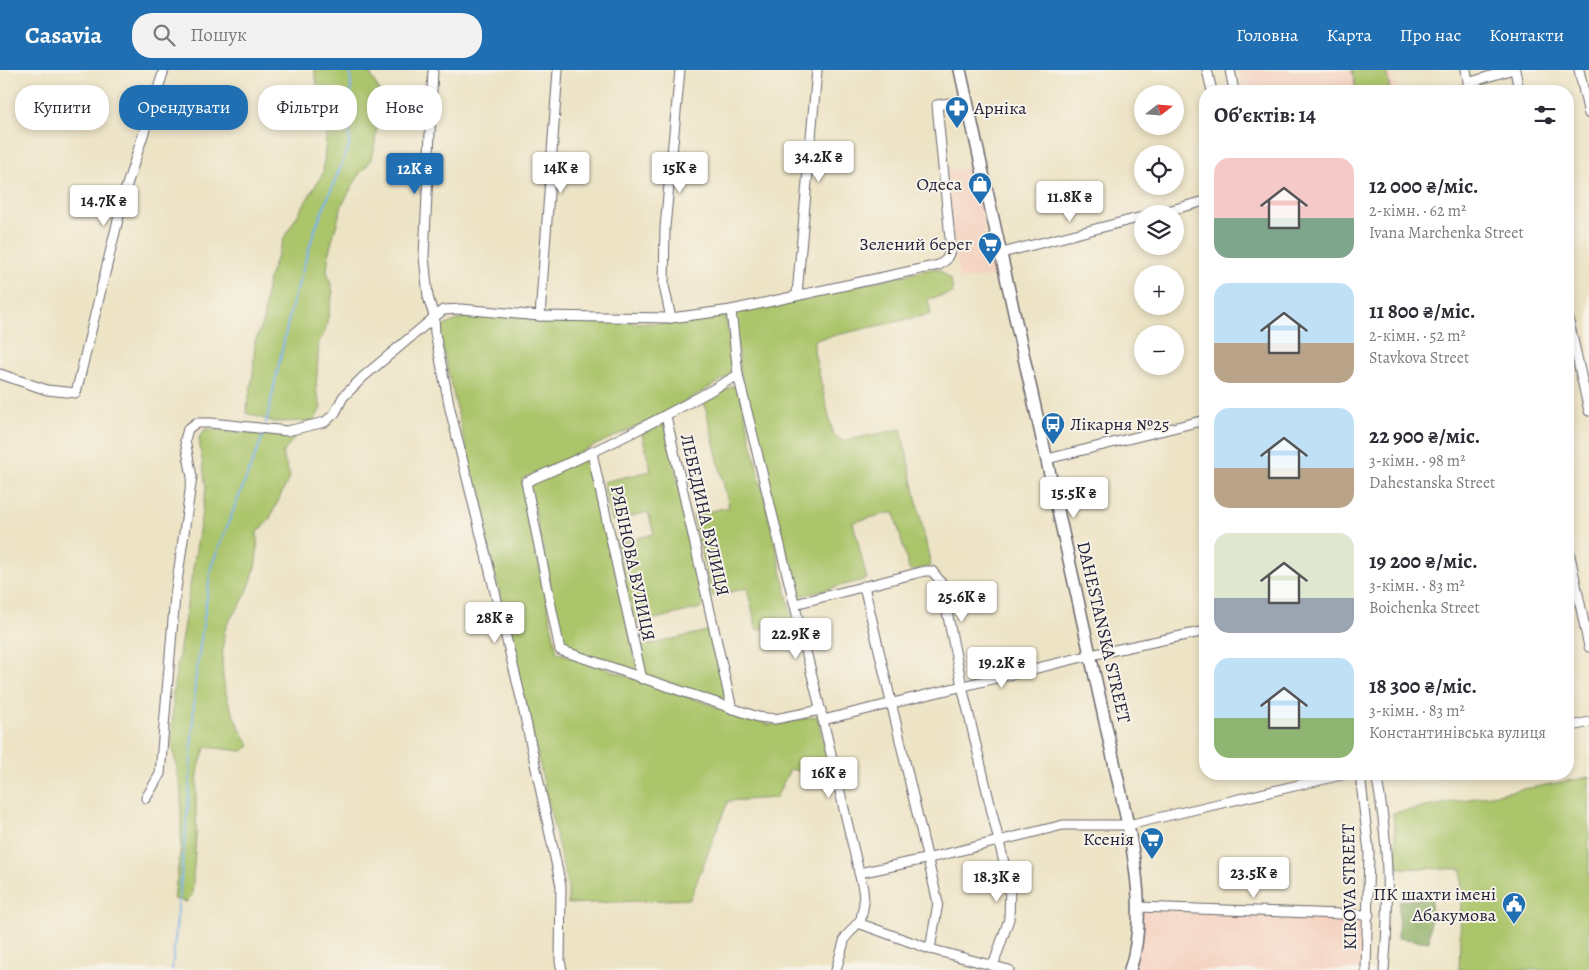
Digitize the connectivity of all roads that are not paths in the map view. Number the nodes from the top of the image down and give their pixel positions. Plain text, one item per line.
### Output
1 (164, 70) edge
2 (433, 70) edge
3 (558, 70) edge
4 (680, 70) edge
5 (817, 70) edge
6 (960, 70) edge
7 (1207, 70) edge
8 (1230, 70) edge
9 (1466, 70) edge
10 (1510, 70) edge
11 (1515, 70) edge
12 (1579, 70) edge
13 (1211, 85) edge
14 (1233, 85) edge
15 (1469, 85) edge
16 (1474, 85) edge
17 (1518, 85) edge
18 (967, 100) junction
19 (1589, 114) edge
20 (1199, 203) edge
21 (1184, 207) edge
22 (1134, 219) edge
23 (1002, 253) junction
24 (797, 294) junction
25 (731, 310) junction
26 (434, 316) junction
27 (540, 316) junction
28 (671, 318) junction
29 (1574, 344) edge
30 (0, 374) edge
31 (738, 375) junction
32 (1589, 411) edge
33 (666, 416) junction
34 (1199, 421) edge
35 (592, 453) junction
36 (1047, 459) junction
37 (1574, 578) edge
38 (864, 586) junction
39 (795, 604) junction
40 (1199, 632) edge
41 (1589, 646) edge
42 (1091, 655) junction
43 (642, 679) junction
44 (962, 686) junction
45 (891, 704) junction
46 (732, 709) junction
47 (821, 710) junction
48 (823, 720) junction
49 (1589, 722) edge
50 (1574, 725) edge
51 (1320, 780) edge
52 (1361, 780) edge
53 (1377, 780) edge
54 (146, 798) dead end
55 (1128, 825) junction
56 (999, 841) junction
57 (930, 858) junction
58 (859, 873) junction
59 (1138, 907) junction
60 (1368, 915) junction
61 (858, 923) junction
62 (930, 949) junction
63 (993, 966) junction
64 (562, 970) edge
65 (836, 970) edge
66 (1009, 970) edge
67 (1130, 970) edge
68 (1366, 970) edge
69 (1384, 970) edge

1 - 30 street
2 - 26 street
3 - 27 street
4 - 28 street
5 - 24 street
6 - 18 street, DAHESTANSKA STREET
7 - 13 street
8 - 14 street
9 - 15 street
10 - 16 street
11 - 17 street
12 - 19 street
18 - 23 street, DAHESTANSKA STREET
18 - 24 street
20 - 21 street
22 - 23 street
23 - 36 street, DAHESTANSKA STREET
24 - 25 street
25 - 28 street
25 - 31 street
26 - 27 street
26 - 54 street
26 - 64 street
27 - 28 street
29 - 32 street
31 - 33 street
31 - 39 street
33 - 35 street
33 - 46 street, ЛЕБЕДИНА ВУЛИЦЯ
34 - 36 street
35 - 43 street, РЯБІНОВА ВУЛИЦЯ
35 - 43 street
36 - 42 street, DAHESTANSKA STREET
37 - 41 street
38 - 39 street
38 - 44 street
38 - 45 street
39 - 47 street
40 - 42 street
42 - 44 street
42 - 55 street, DAHESTANSKA STREET
43 - 46 street
44 - 45 street
44 - 56 street
45 - 48 street
45 - 57 street
46 - 47 street
47 - 48 street
48 - 58 street
49 - 50 street
51 - 55 street
52 - 60 street, KIROVA STREET
53 - 69 street, KIROVA STREET
55 - 56 street
55 - 59 street, DAHESTANSKA STREET
56 - 57 street
56 - 63 street
57 - 58 street
57 - 62 street
58 - 61 street
59 - 60 street
59 - 67 street, DAHESTANSKA STREET
60 - 68 street, KIROVA STREET
61 - 62 street
61 - 65 street
62 - 63 street
63 - 66 street

